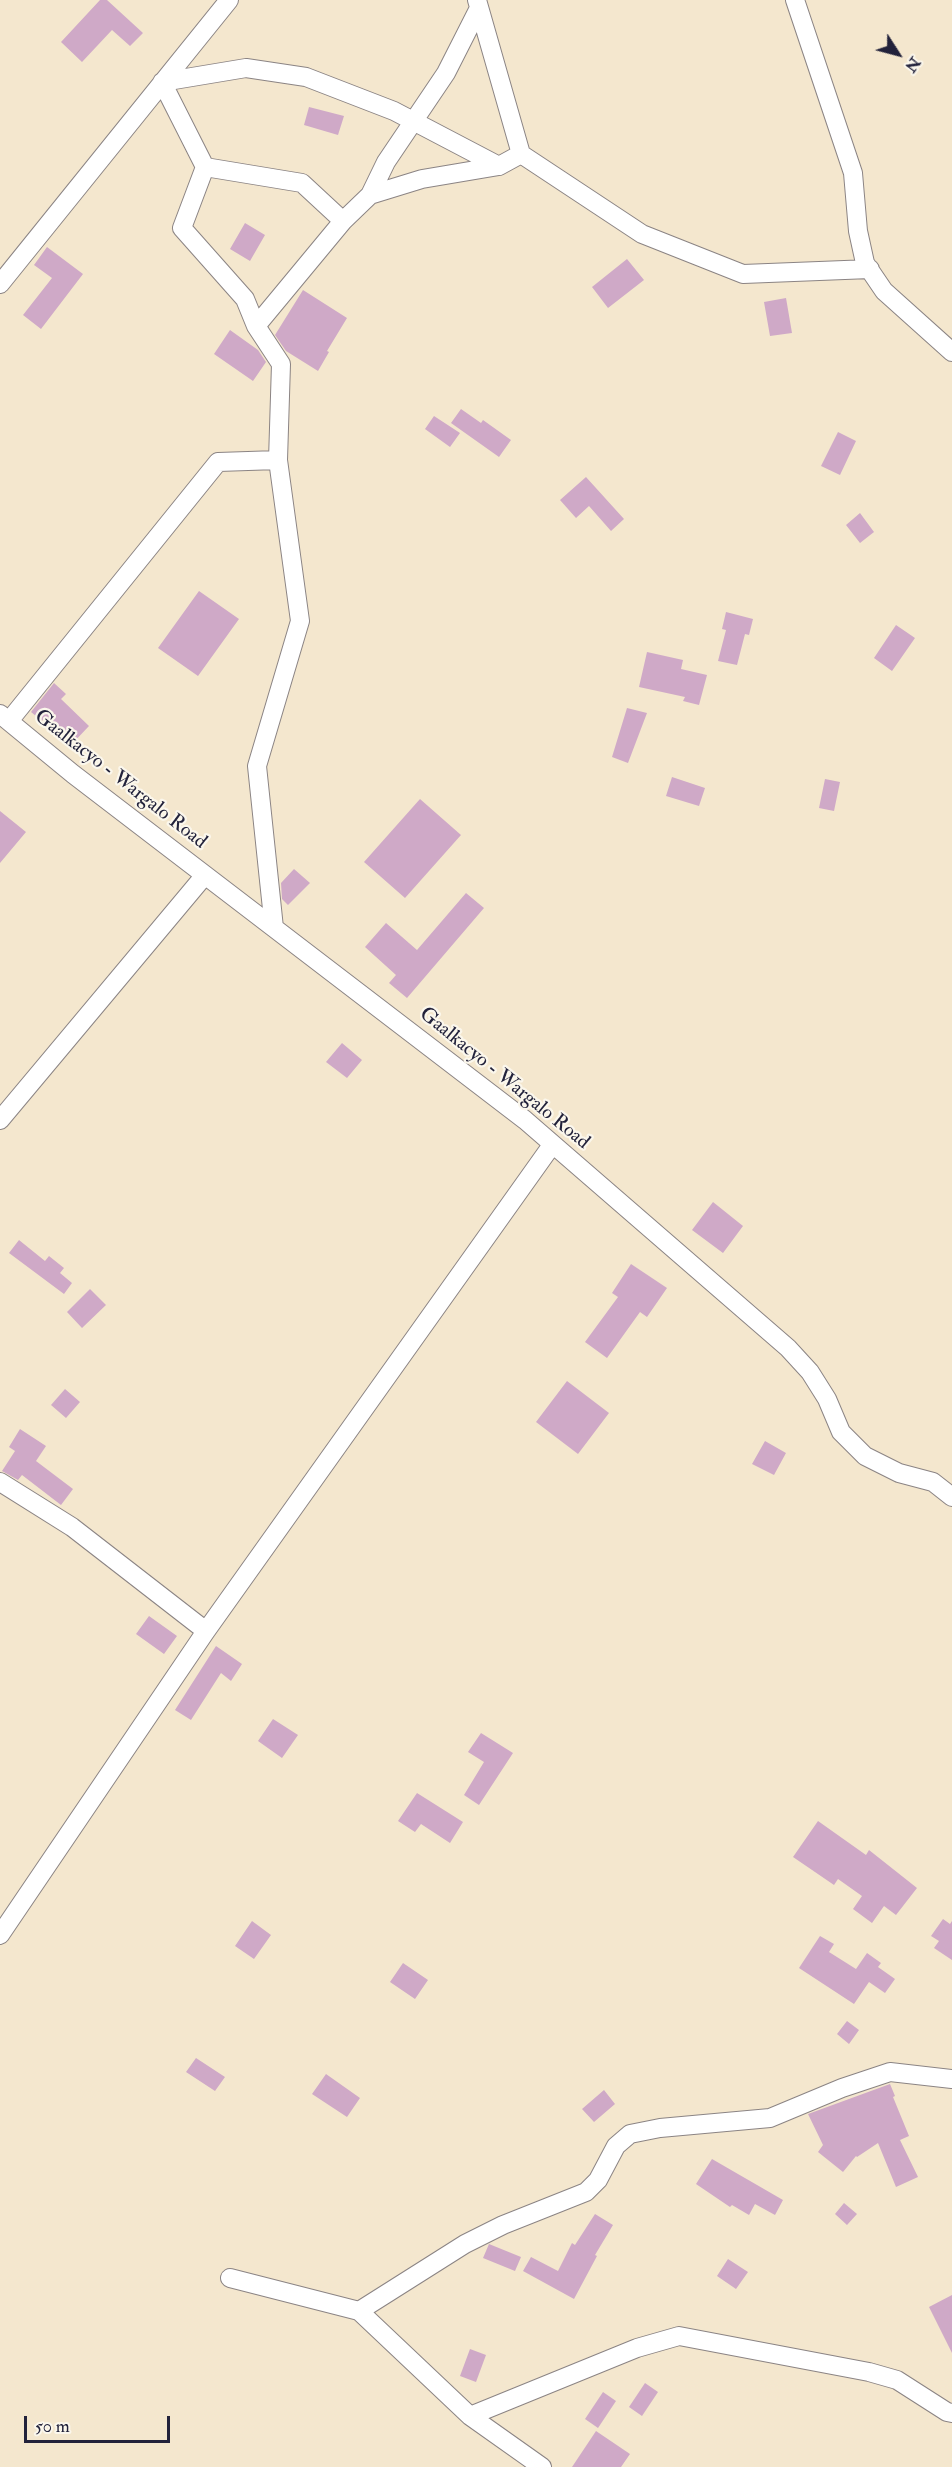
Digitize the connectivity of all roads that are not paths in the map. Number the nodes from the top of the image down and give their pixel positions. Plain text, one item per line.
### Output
1 (229, 0) edge
2 (795, 0) edge
3 (478, 4) edge
4 (162, 82) junction
5 (413, 121) junction
6 (522, 154) junction
7 (499, 166) junction
8 (205, 167) junction
9 (370, 195) junction
10 (343, 221) junction
11 (870, 269) junction
12 (0, 284) edge
13 (256, 326) junction
14 (952, 352) edge
15 (278, 460) junction
16 (5, 717) edge
17 (205, 875) junction
18 (274, 928) junction
19 (0, 1120) edge
20 (552, 1145) junction
21 (0, 1482) edge
22 (952, 1497) edge
23 (206, 1630) junction
24 (0, 1935) edge
25 (952, 2079) edge
26 (230, 2278) dead end
27 (359, 2311) junction
28 (952, 2413) edge
29 (470, 2416) junction
30 (542, 2467) edge

1 - 4 street
2 - 11 street
3 - 5 street
3 - 6 street
4 - 5 street
4 - 8 street
4 - 12 street
5 - 7 street
5 - 9 street
6 - 7 street
6 - 11 street
7 - 9 street
8 - 10 street
8 - 13 street
9 - 10 street
10 - 13 street
11 - 14 street
13 - 15 street
15 - 16 street
15 - 18 street
16 - 17 street, Gaalkacyo - Wargalo Road
17 - 18 street, Gaalkacyo - Wargalo Road
17 - 19 street
18 - 20 street, Gaalkacyo - Wargalo Road
20 - 22 street, Gaalkacyo - Wargalo Road
20 - 23 street
21 - 23 street
23 - 24 street
25 - 27 street
26 - 27 street
27 - 29 street
28 - 29 street
29 - 30 street

